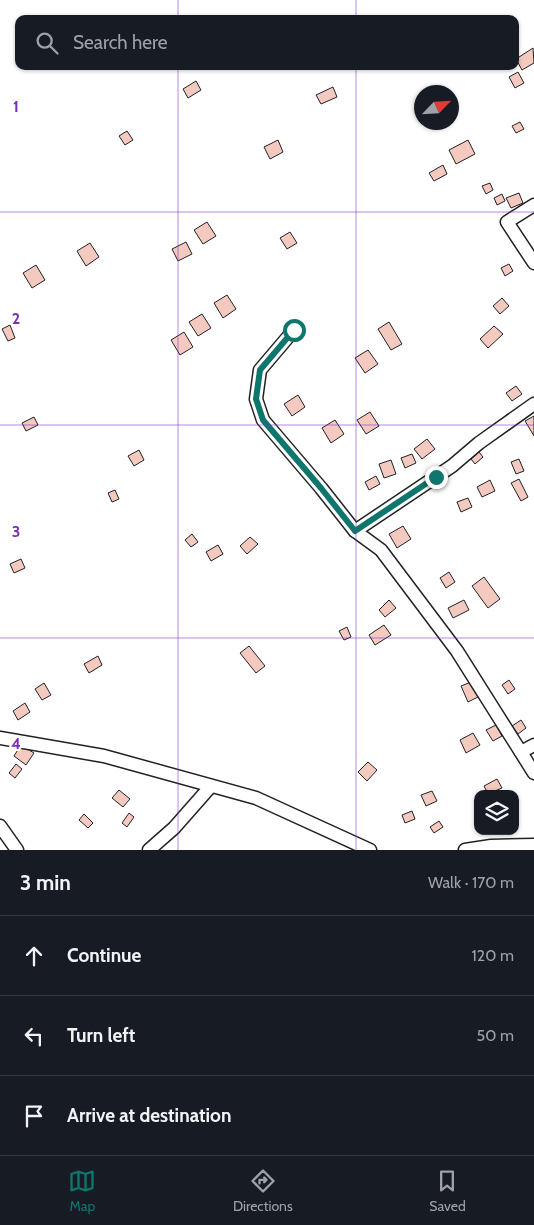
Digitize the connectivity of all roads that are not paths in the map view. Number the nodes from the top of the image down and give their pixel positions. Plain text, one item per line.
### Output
1 (534, 205) edge
2 (534, 263) edge
3 (294, 330) dead end
4 (534, 404) edge
5 (355, 531) junction
6 (0, 738) edge
7 (534, 745) edge
8 (521, 752) junction
9 (534, 773) edge
10 (211, 786) junction
11 (0, 826) edge
12 (534, 846) edge
13 (17, 850) edge
14 (149, 850) edge
15 (370, 850) edge
16 (465, 850) edge

1 - 2 street
3 - 5 street
4 - 5 street
5 - 8 street
6 - 10 street
7 - 8 street
8 - 9 street
10 - 14 street
10 - 15 street
11 - 13 street
12 - 16 street

